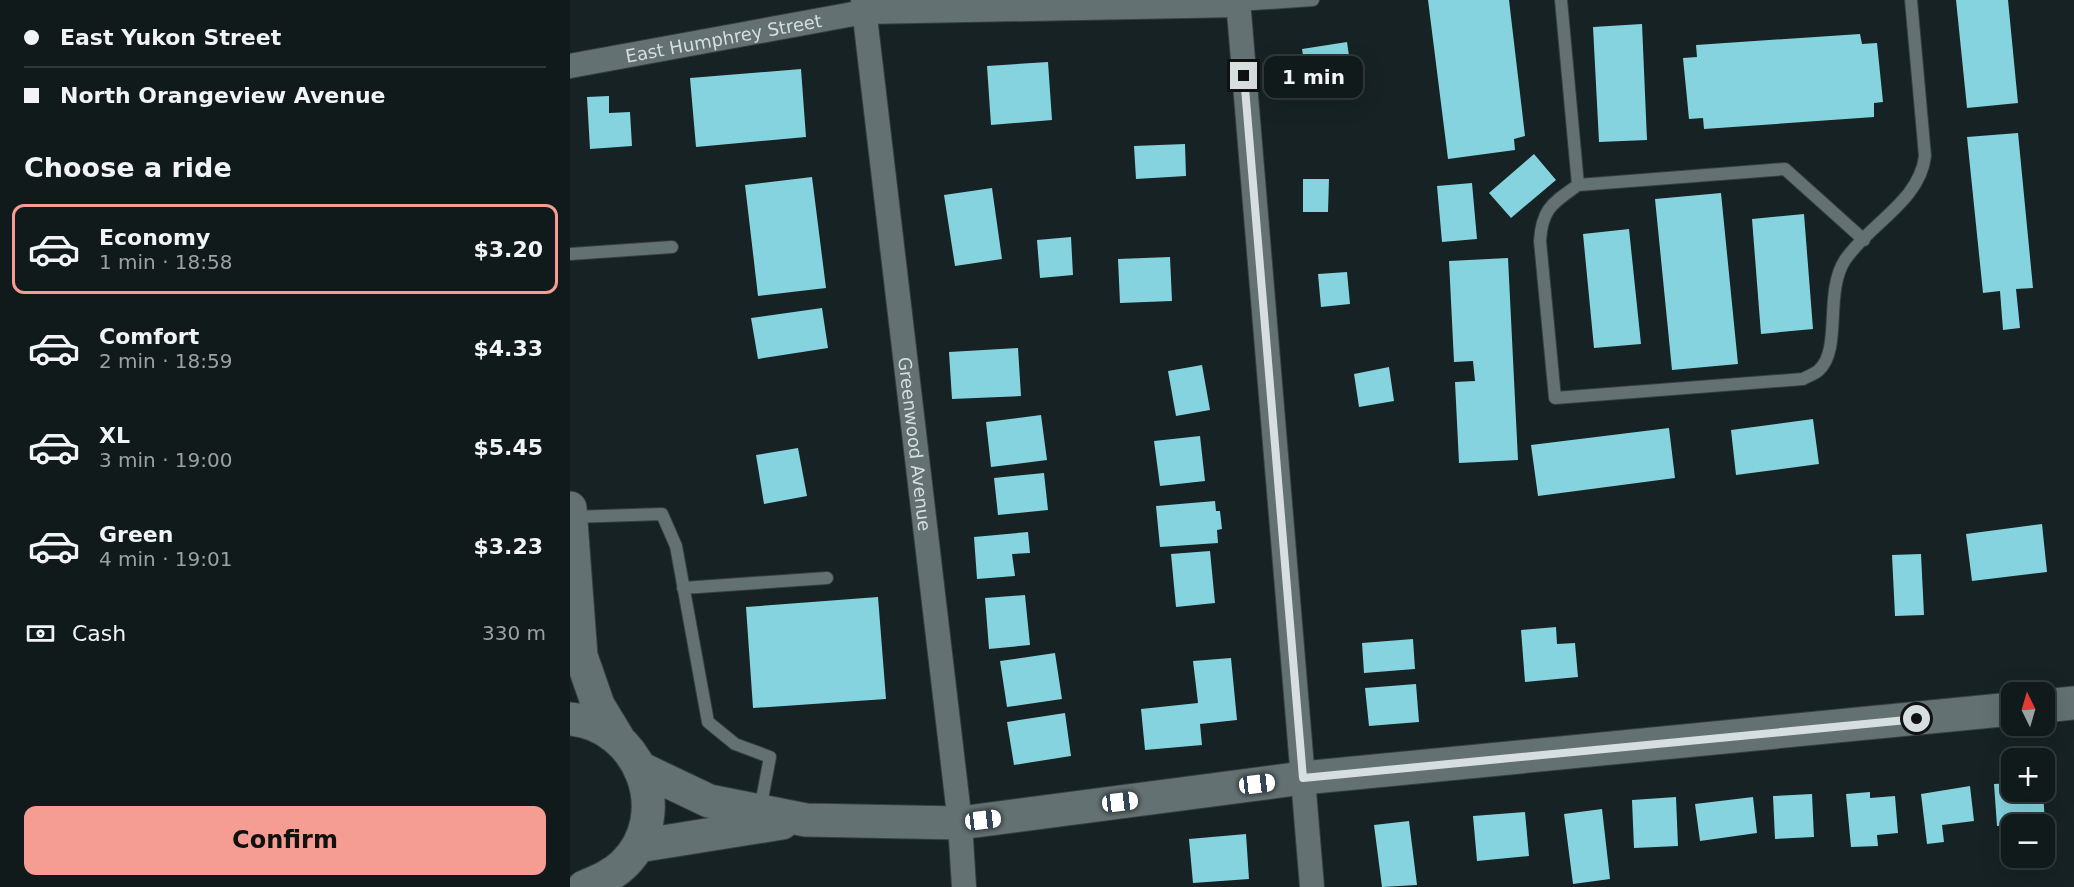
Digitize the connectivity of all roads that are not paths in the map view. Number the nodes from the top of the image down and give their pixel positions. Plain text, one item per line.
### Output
1 (1313, 0) edge
2 (1561, 0) edge
3 (1911, 0) edge
4 (1238, 3) edge
5 (864, 6) edge
6 (570, 66) edge
7 (1578, 185) junction
8 (1863, 240) junction
9 (672, 247) dead end
10 (570, 254) edge
11 (570, 508) edge
12 (571, 517) edge
13 (827, 578) dead end
14 (683, 588) junction
15 (2074, 704) edge
16 (2055, 705) edge
17 (2001, 711) edge
18 (570, 719) edge
19 (618, 738) junction
20 (642, 769) junction
21 (1303, 778) junction
22 (760, 811) junction
23 (806, 819) junction
24 (960, 822) junction
25 (638, 846) junction
26 (597, 884) edge
27 (964, 887) edge
28 (1312, 887) edge

1 - 4 lane
2 - 7 lane
3 - 8 lane
4 - 5 street, East Humphrey Street
4 - 21 street
5 - 6 street, East Humphrey Street
5 - 24 street, Greenwood Avenue
7 - 8 lane
7 - 8 lane
9 - 10 lane
11 - 12 street
12 - 14 lane
12 - 19 street
13 - 14 lane
14 - 22 lane
15 - 16 street
17 - 21 street
18 - 19 street
19 - 20 street
20 - 22 street
20 - 25 street
21 - 24 street
21 - 28 street
22 - 23 street
23 - 24 street
23 - 25 street
24 - 27 street, Greenwood Avenue
25 - 26 street

